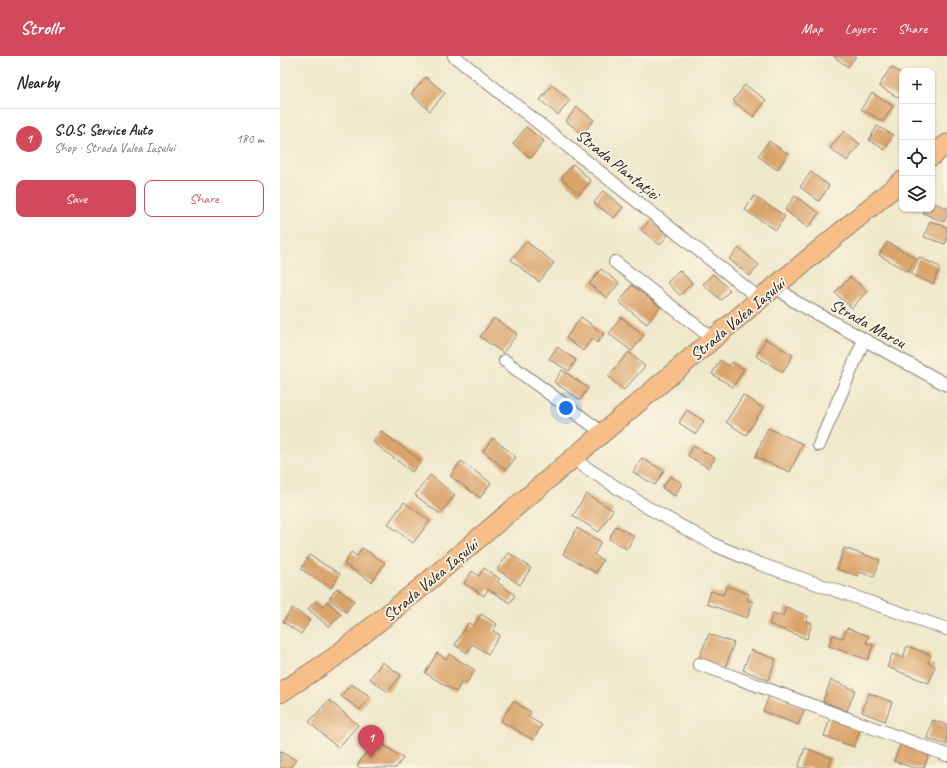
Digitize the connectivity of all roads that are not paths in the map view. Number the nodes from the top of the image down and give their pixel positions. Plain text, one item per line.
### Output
1 (454, 56) edge
2 (947, 144) edge
3 (935, 154) edge
4 (899, 184) edge
5 (615, 262) dead end
6 (776, 286) junction
7 (760, 299) junction
8 (713, 340) junction
9 (864, 340) junction
10 (506, 361) dead end
11 (947, 385) edge
12 (603, 433) junction
13 (819, 445) dead end
14 (573, 459) junction
15 (947, 629) edge
16 (699, 664) dead end
17 (280, 693) edge
18 (947, 755) edge

1 - 7 street, Strada Plantației
2 - 3 main road
4 - 6 main road, Strada Valea Iașului
5 - 8 street
6 - 7 main road, Strada Valea Iașului
6 - 9 street, Strada Marcu
7 - 8 main road, Strada Valea Iașului
8 - 12 main road, Strada Valea Iașului
9 - 11 street, Strada Marcu
9 - 13 street
10 - 12 street
12 - 14 main road, Strada Valea Iașului
14 - 15 street
14 - 17 main road, Strada Valea Iașului
16 - 18 street

